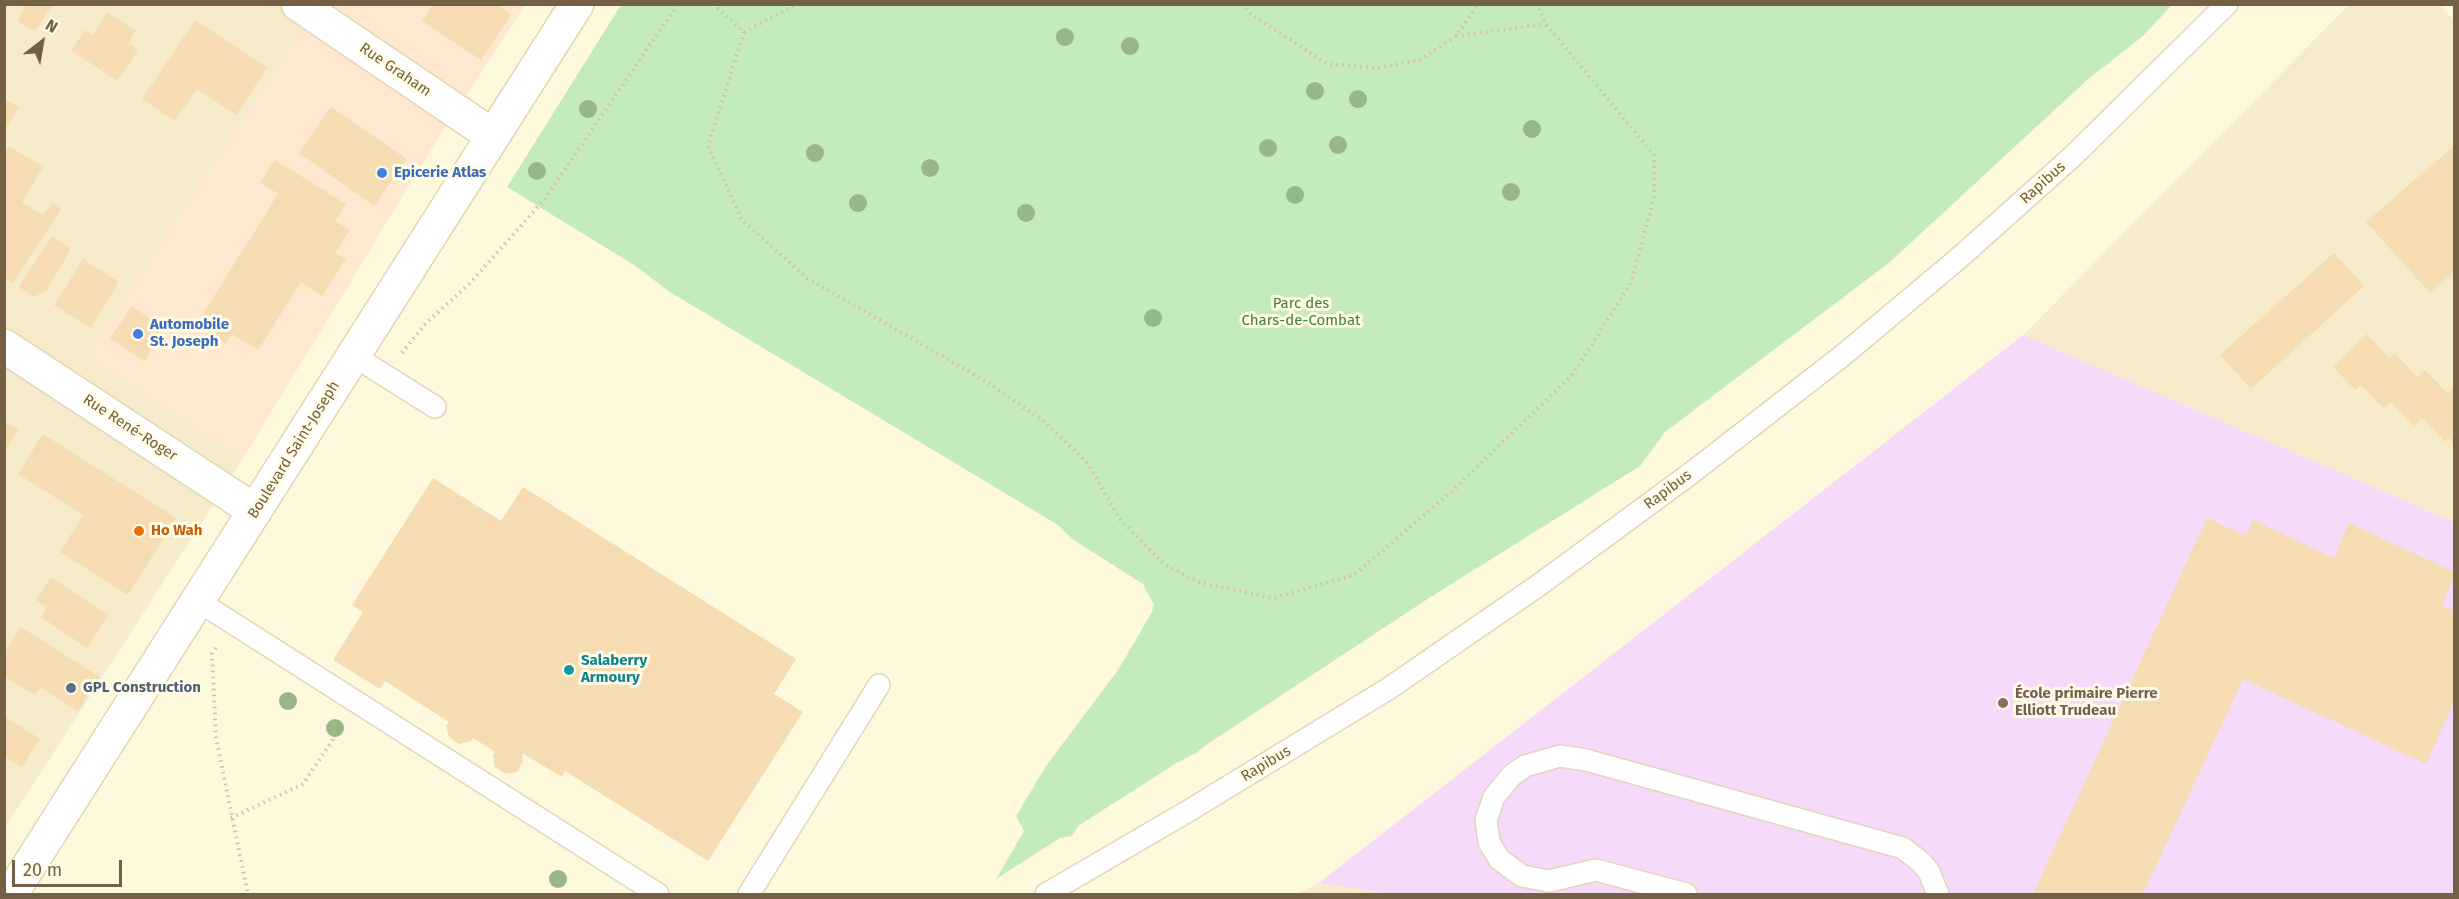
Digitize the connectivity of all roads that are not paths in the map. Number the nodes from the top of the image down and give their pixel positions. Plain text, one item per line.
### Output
1 (298, 4) edge
2 (577, 4) edge
3 (2228, 4) edge
4 (493, 136) junction
5 (4, 346) edge
6 (354, 356) junction
7 (435, 407) dead end
8 (255, 511) junction
9 (198, 601) junction
10 (879, 685) dead end
11 (10, 894) edge
12 (658, 894) edge
13 (749, 894) edge
14 (1046, 894) edge
15 (1686, 894) edge
16 (1938, 894) edge

1 - 4 main road, Rue Graham
2 - 4 main road, Boulevard Saint-Joseph
3 - 14 lane, Rapibus
4 - 6 main road, Boulevard Saint-Joseph
5 - 8 main road, Rue René-Roger
6 - 7 lane
6 - 8 main road, Boulevard Saint-Joseph
8 - 9 main road, Boulevard Saint-Joseph
9 - 11 main road, Boulevard Saint-Joseph
9 - 12 lane
10 - 13 lane
15 - 16 lane

